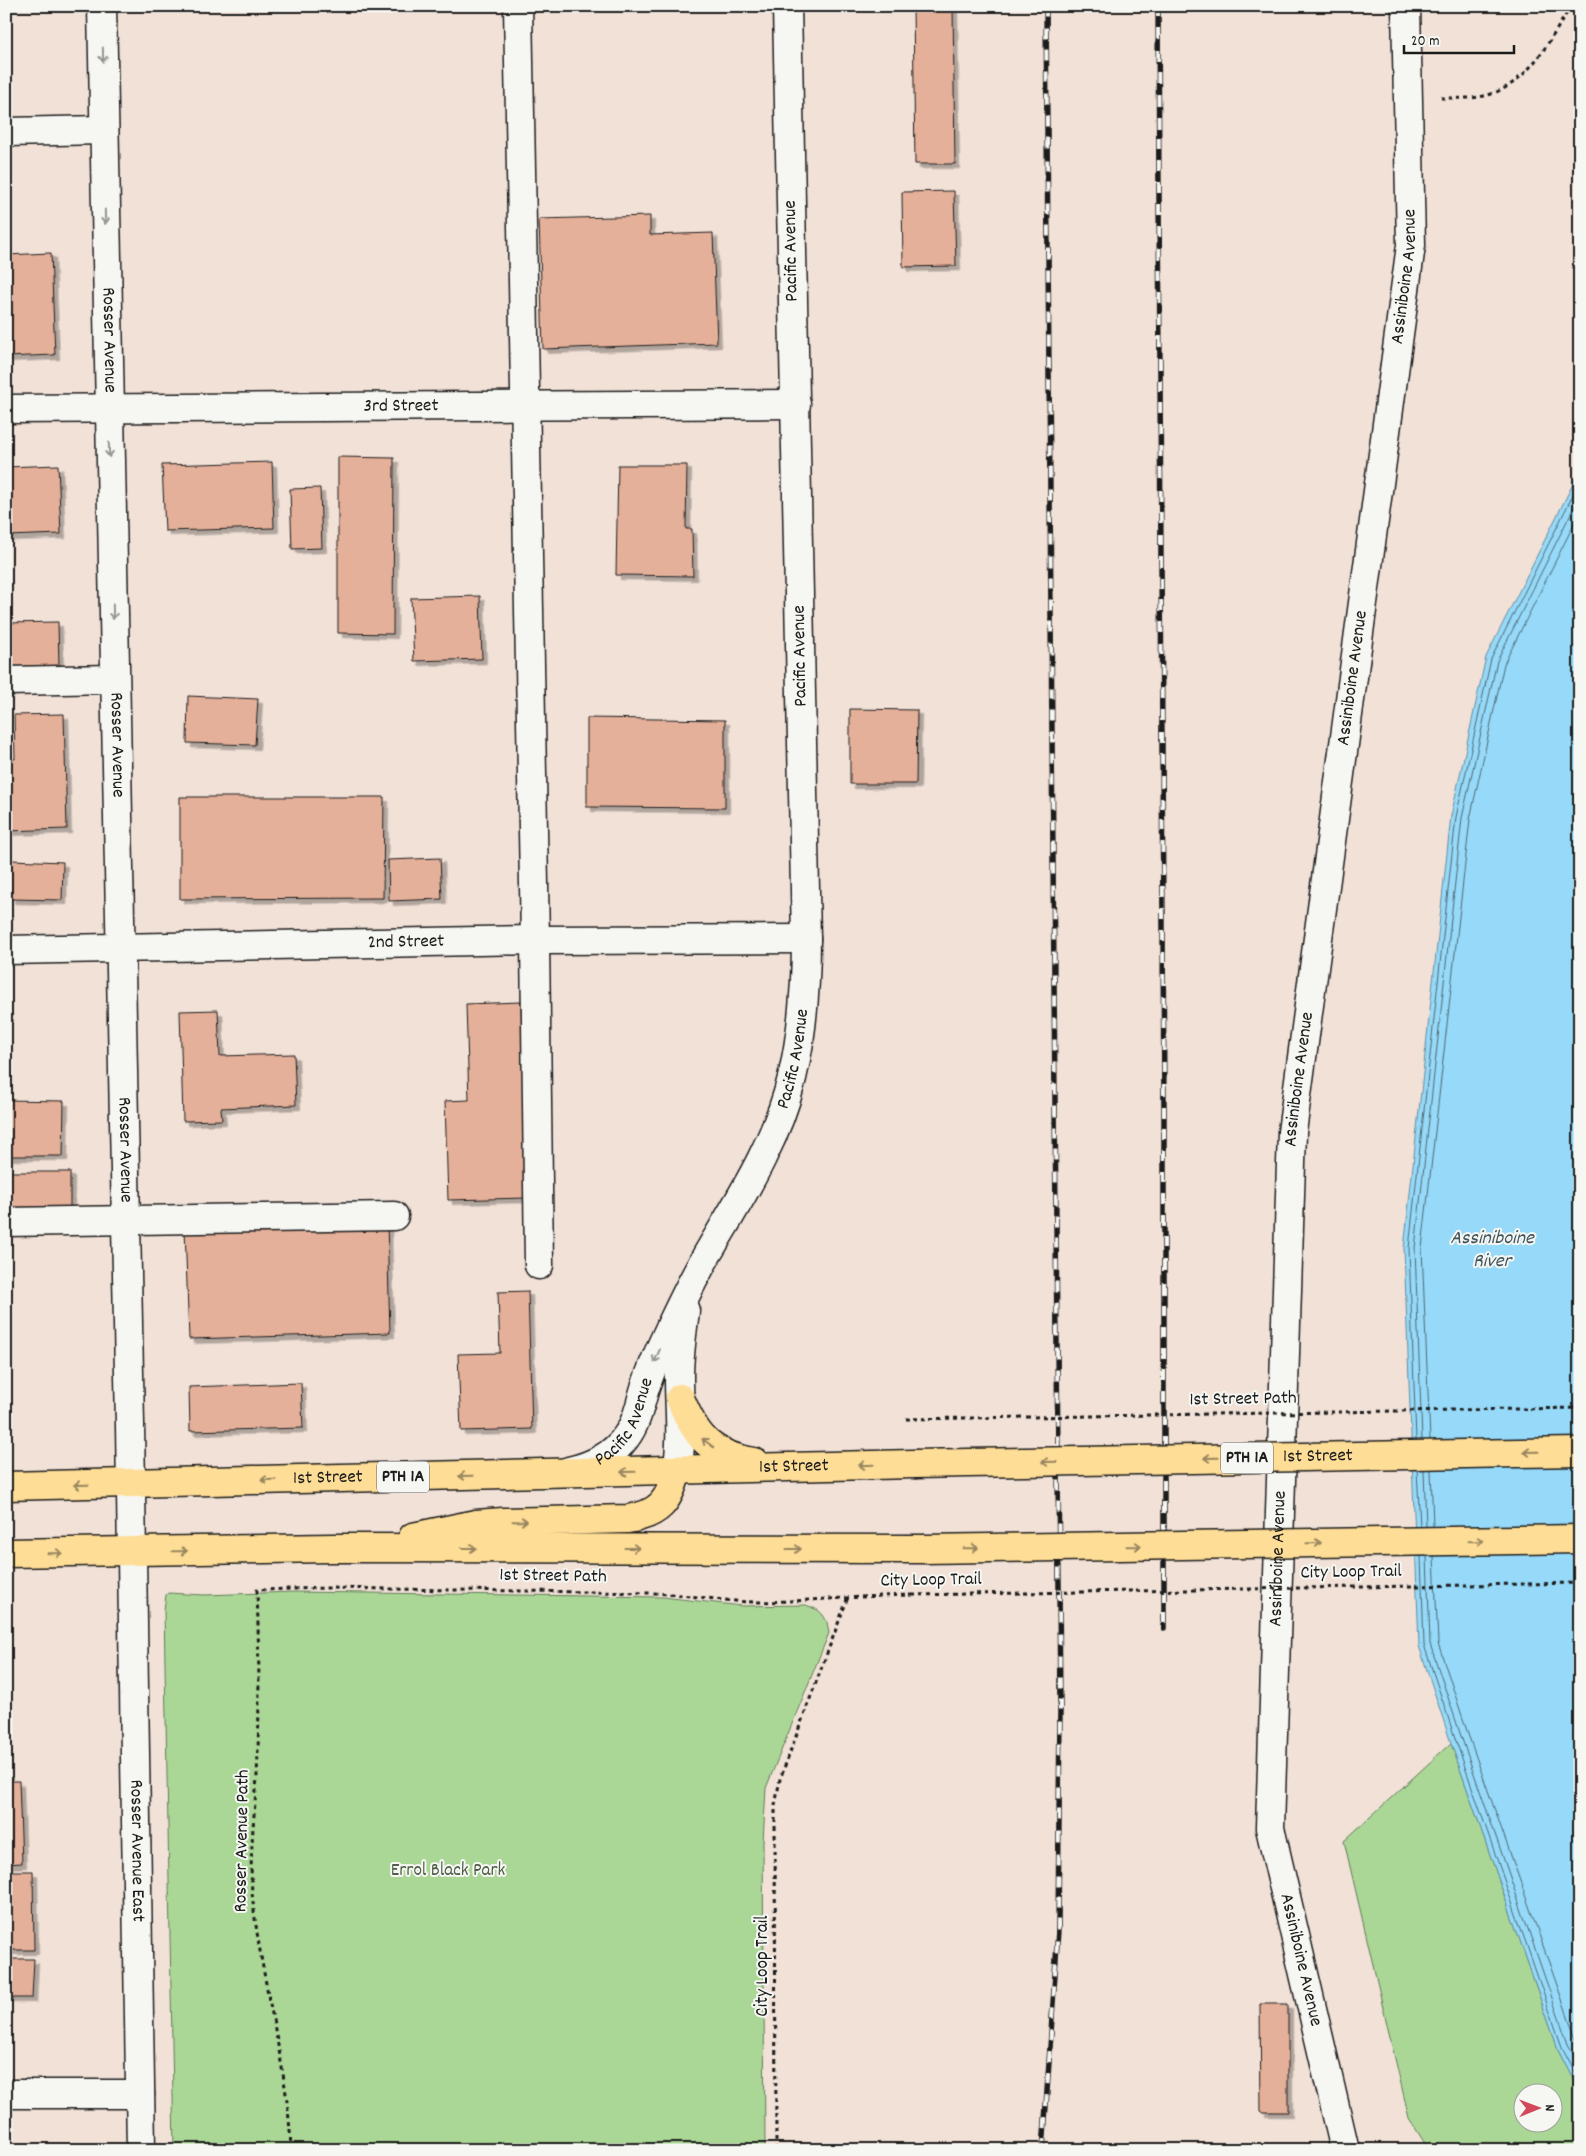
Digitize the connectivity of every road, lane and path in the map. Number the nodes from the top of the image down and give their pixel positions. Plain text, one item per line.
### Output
1 (102, 6) edge
2 (518, 6) edge
3 (787, 6) edge
4 (1406, 6) edge
5 (1571, 6) edge
6 (1408, 100) junction
7 (104, 130) junction
8 (6, 132) edge
9 (796, 404) junction
10 (525, 405) junction
11 (6, 409) edge
12 (108, 409) junction
13 (114, 679) junction
14 (6, 681) edge
15 (806, 939) junction
16 (535, 940) junction
17 (120, 948) junction
18 (6, 950) edge
19 (394, 1216) dead end
20 (6, 1222) edge
21 (126, 1222) junction
22 (539, 1265) dead end
23 (693, 1281) junction
24 (680, 1398) junction
25 (1580, 1408) edge
26 (906, 1419) dead end
27 (1580, 1452) edge
28 (787, 1468) junction
29 (677, 1471) junction
30 (552, 1474) junction
31 (130, 1484) junction
32 (6, 1486) edge
33 (1580, 1539) edge
34 (333, 1548) junction
35 (131, 1552) junction
36 (6, 1553) edge
37 (1580, 1583) edge
38 (257, 1590) joint
39 (848, 1597) junction
40 (6, 2094) edge
41 (140, 2094) junction
42 (141, 2150) edge
43 (291, 2150) edge
44 (776, 2150) edge
45 (1344, 2150) edge

1 -> 7 street, Rosser Avenue
2 - 10 street
3 - 9 street, Pacific Avenue
4 - 6 street, Assiniboine Avenue
5 - 6 path
6 - 45 street, Assiniboine Avenue
7 - 8 street
7 -> 12 street, Rosser Avenue
9 - 10 street, 3rd Street
9 - 15 street, Pacific Avenue
10 - 12 street, 3rd Street
10 - 16 street
11 - 12 street, 3rd Street
12 -> 13 street, Rosser Avenue
13 - 14 street
13 - 17 street, Rosser Avenue
15 - 16 street, 2nd Street
15 - 23 street, Pacific Avenue
16 - 17 street, 2nd Street
16 - 22 street
17 - 18 street, 2nd Street
17 - 21 street, Rosser Avenue
19 - 21 street
20 - 21 street
21 - 31 street, Rosser Avenue
23 - 24 street, Pacific Avenue
23 -> 30 street, Pacific Avenue
28 -> 24 main road
24 - 29 street, Pacific Avenue
25 - 26 path, 1st Street Path, bridge
27 -> 28 main road, 1st Street / PTH 1A, bridge
28 - 29 main road, 1st Street / PTH 1A
29 -> 30 main road, 1st Street / PTH 1A
34 -> 29 main road
30 -> 31 main road, 1st Street / PTH 1A
31 -> 32 main road, 1st Street / PTH 1A
31 - 35 street, Rosser Avenue
34 -> 33 main road, bridge
35 -> 34 main road
36 -> 35 main road
35 - 41 street, Rosser Avenue East
37 - 39 path, City Loop Trail, bridge
38 - 39 path, 1st Street Path
38 - 43 path, Rosser Avenue Path
39 - 44 path, City Loop Trail
40 - 41 street
41 - 42 street, Rosser Avenue East

